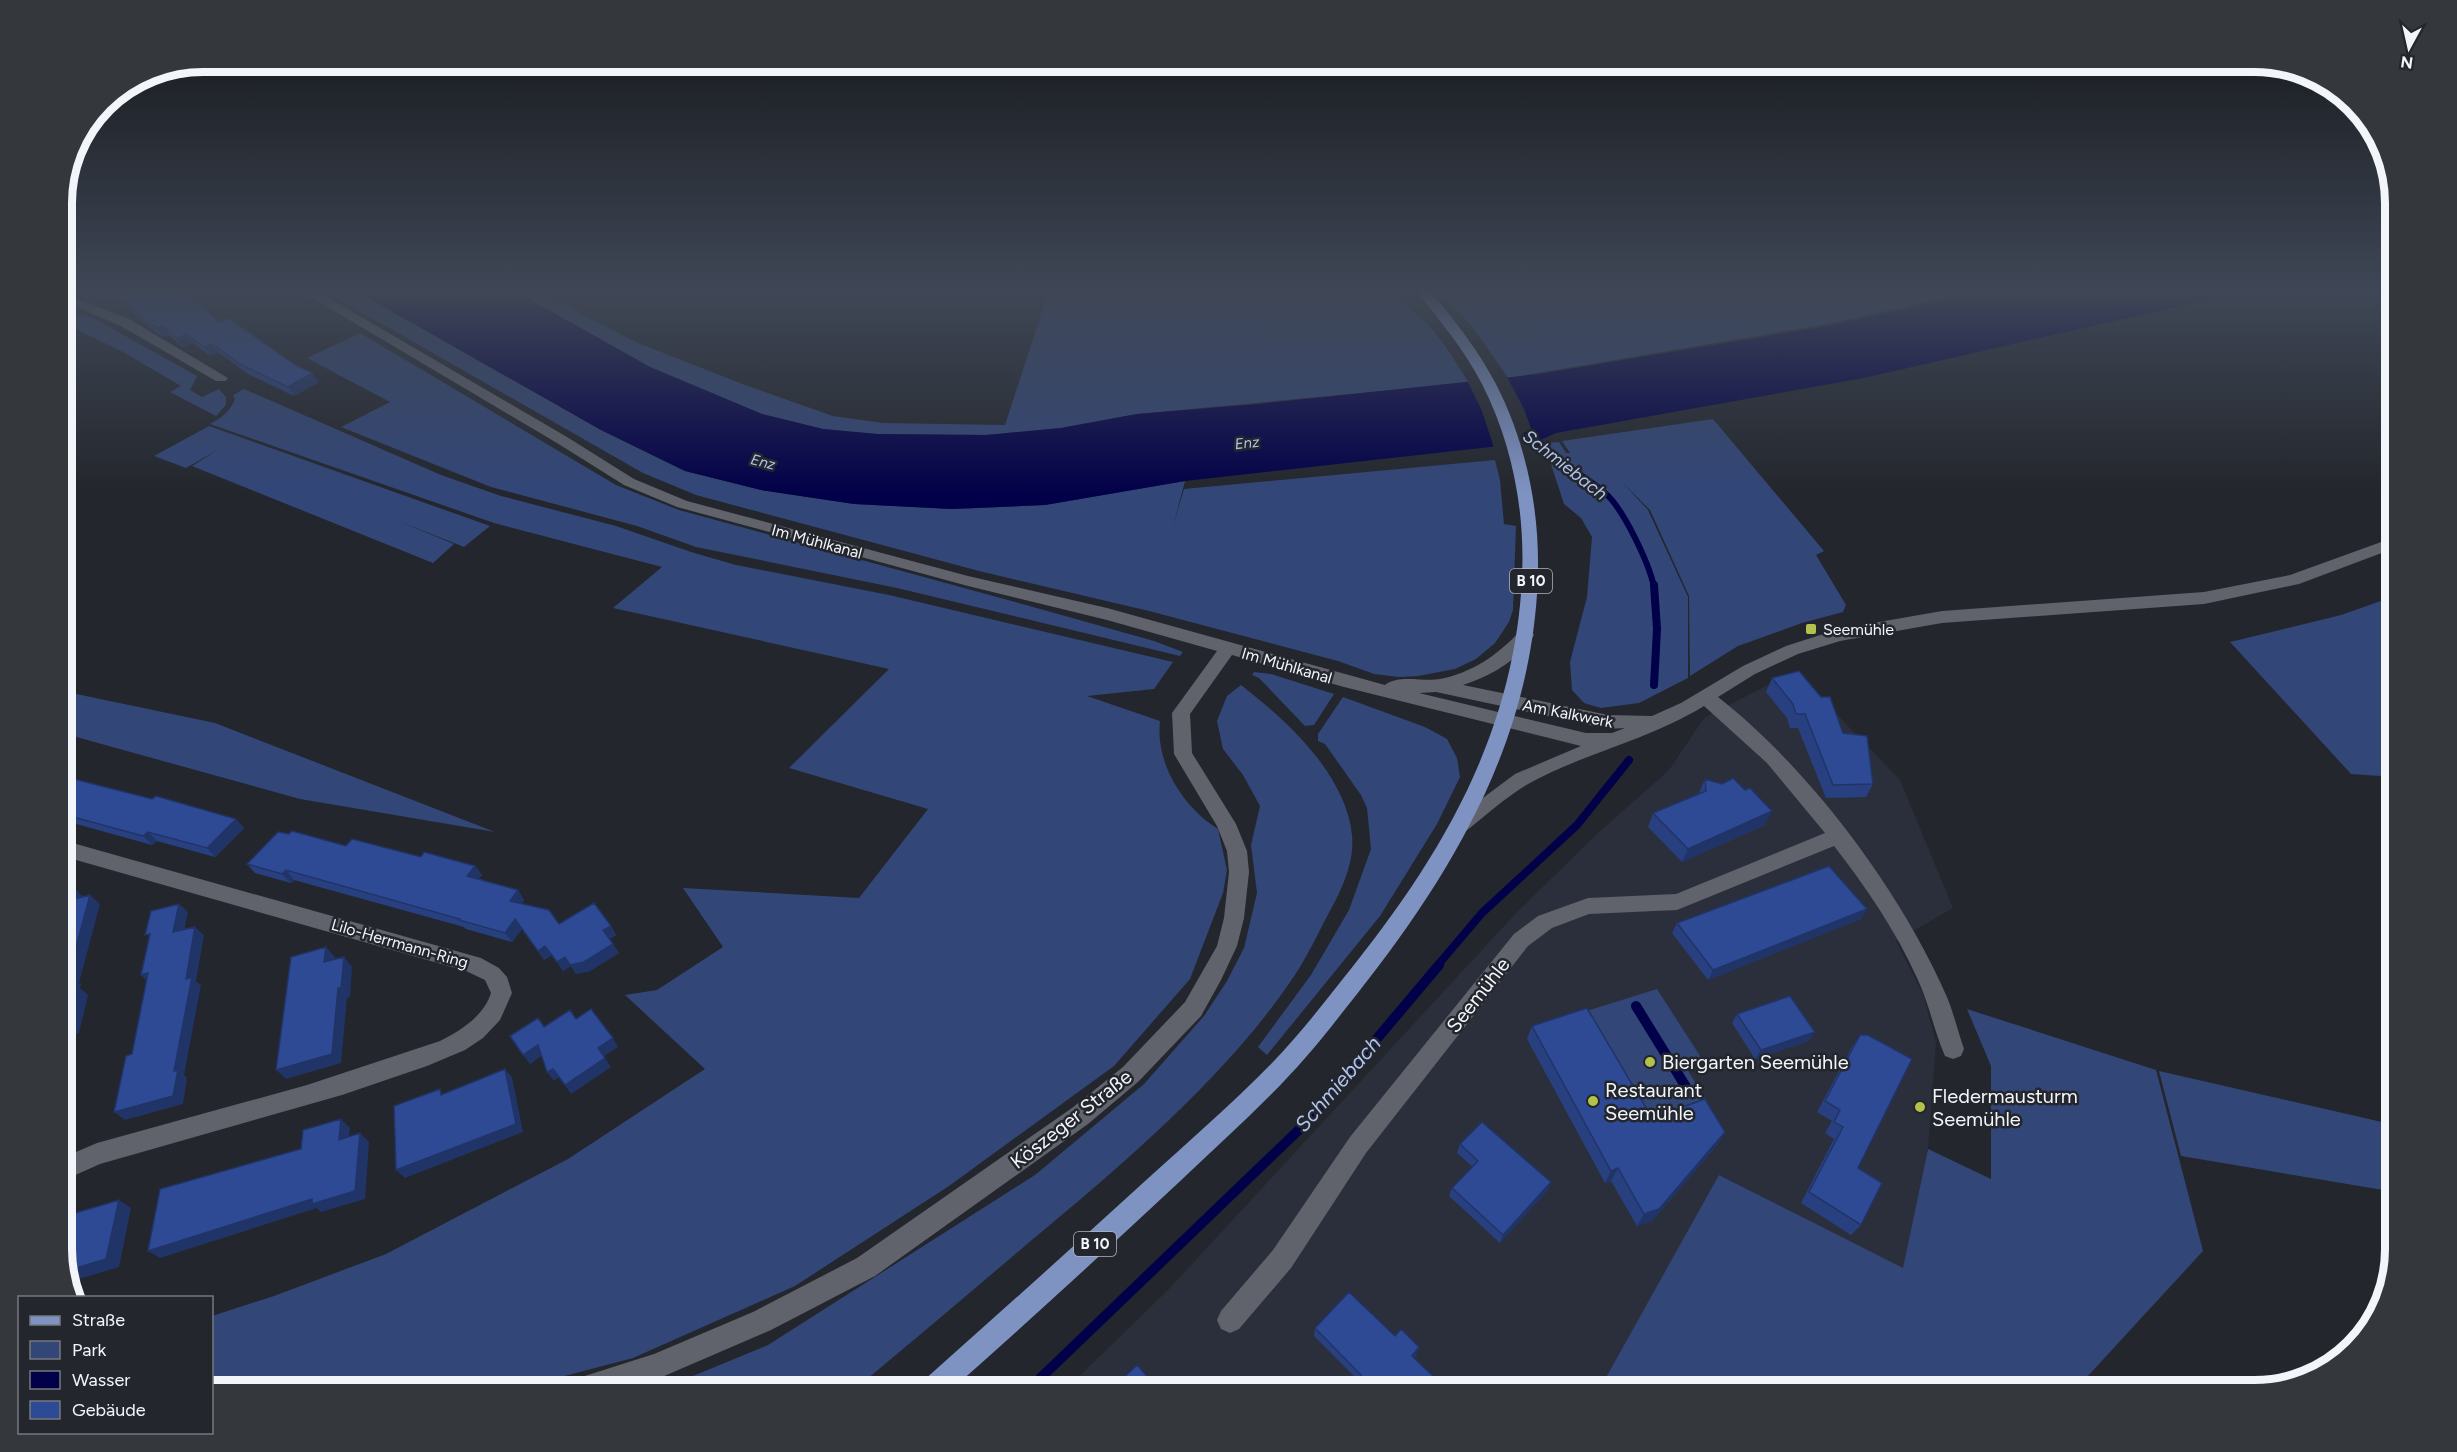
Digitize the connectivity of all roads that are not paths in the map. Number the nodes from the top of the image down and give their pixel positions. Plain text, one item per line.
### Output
1 (184, 358) edge
2 (421, 358) edge
3 (1473, 358) edge
4 (220, 378) dead end
5 (2385, 546) edge
6 (1526, 635) junction
7 (1229, 647) junction
8 (1436, 686) junction
9 (1372, 688) junction
10 (1704, 696) junction
11 (1511, 702) junction
12 (1661, 719) junction
13 (1506, 721) junction
14 (1612, 740) junction
15 (1459, 826) junction
16 (1838, 836) junction
17 (72, 851) edge
18 (1953, 1049) dead end
19 (72, 1165) edge
20 (1230, 1320) dead end
21 (611, 1380) edge
22 (943, 1380) edge

1 - 4 street
2 - 7 street, Im Mühlkanal
3 - 6 main road, B 10
5 - 10 street, Am Kalkwerk
6 - 8 street
6 - 11 main road, B 10
7 - 9 street, Im Mühlkanal
7 - 21 street, Köszeger Straße
8 - 9 street, Im Mühlkanal
8 - 11 street, Im Mühlkanal
9 - 13 street, Im Mühlkanal
10 - 12 street, Am Kalkwerk
10 - 16 street
11 - 12 street, Am Kalkwerk
11 - 13 main road, B 10
12 - 14 street, Am Kalkwerk
13 - 14 street, Am Kalkwerk
13 - 15 main road, B 10
14 - 15 street
15 - 22 main road, B 10
16 - 18 street
16 - 20 street, Seemühle
17 - 19 street, Lilo-Herrmann-Ring

